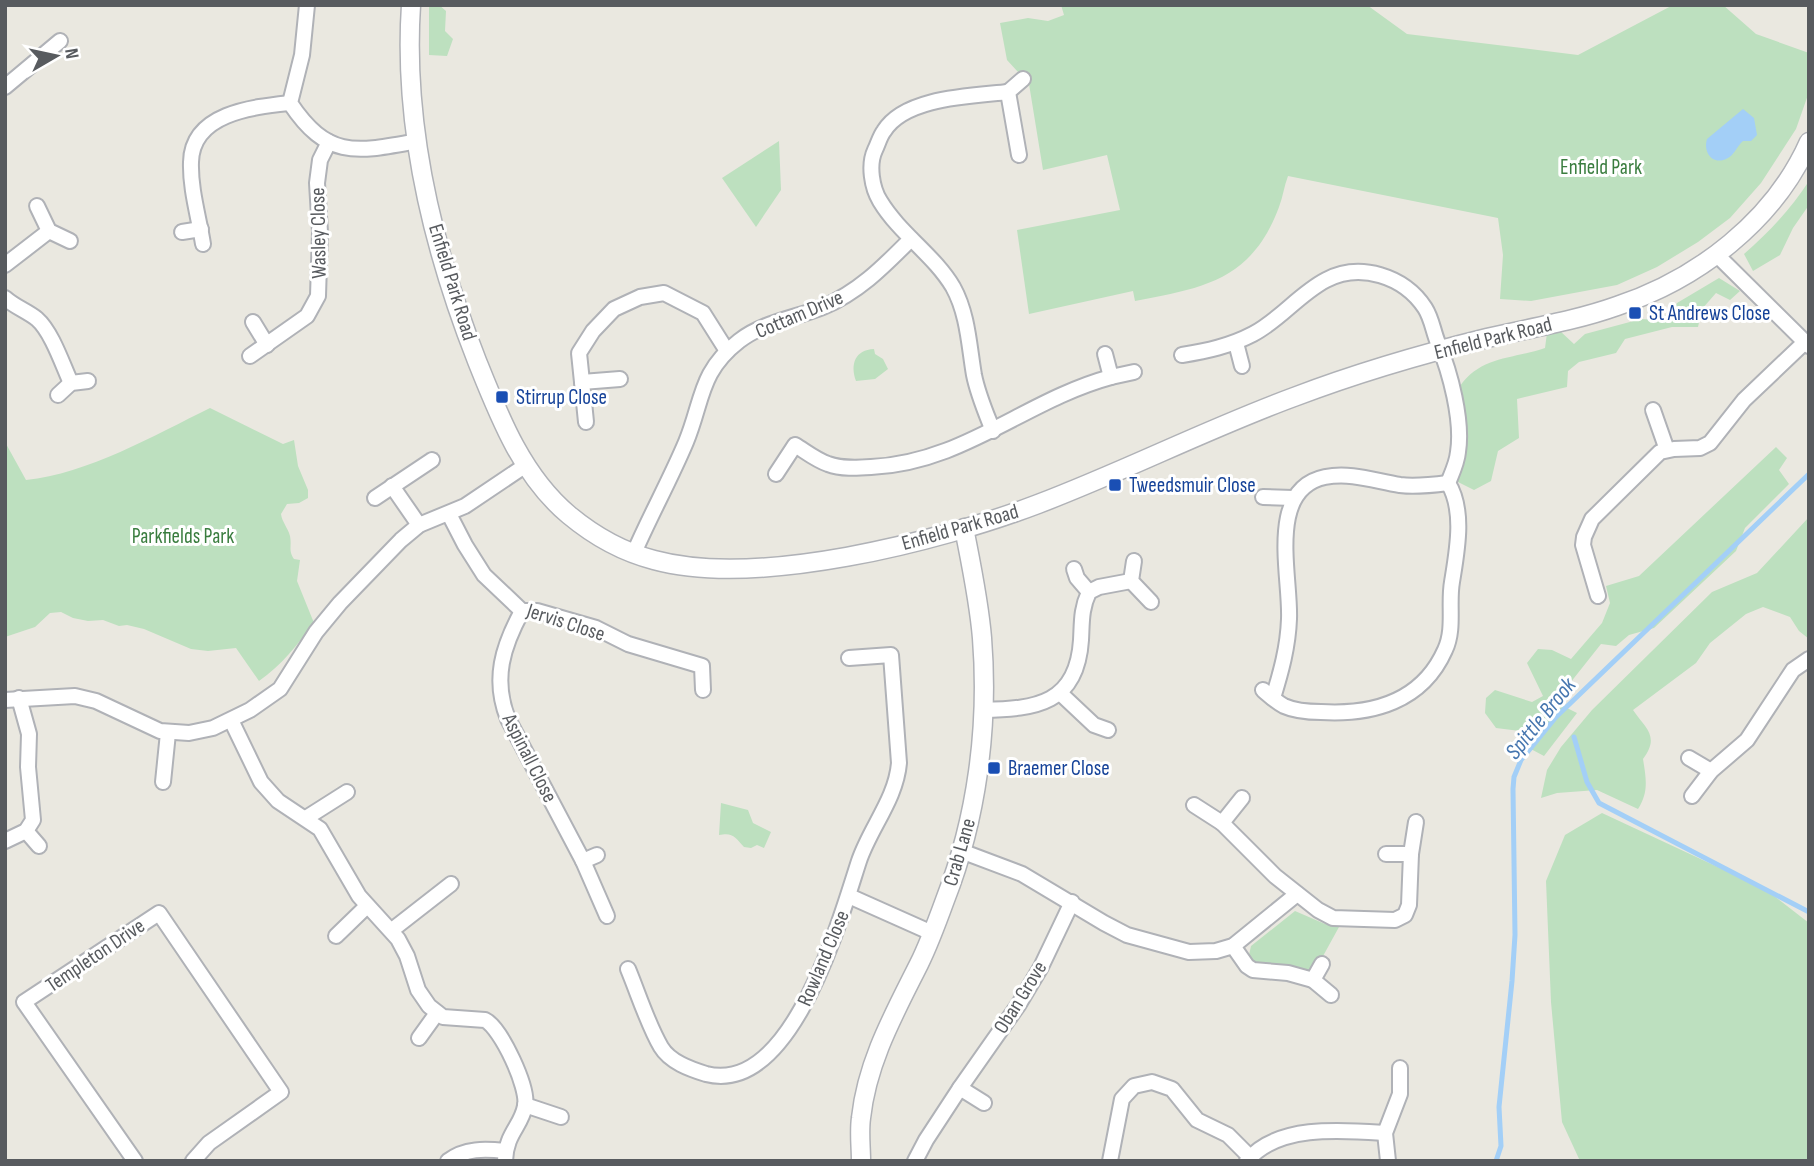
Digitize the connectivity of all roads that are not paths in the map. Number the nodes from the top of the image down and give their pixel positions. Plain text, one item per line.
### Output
1 (307, 5) edge
2 (411, 5) edge
3 (60, 41) dead end
4 (1023, 79) dead end
5 (5, 87) edge
6 (1008, 92) junction
7 (290, 103) junction
8 (417, 141) junction
9 (329, 142) junction
10 (1809, 142) edge
11 (1019, 155) dead end
12 (37, 206) dead end
13 (201, 229) junction
14 (49, 231) junction
15 (182, 232) dead end
16 (911, 239) junction
17 (70, 241) dead end
18 (203, 244) dead end
19 (1717, 255) junction
20 (5, 265) edge
21 (5, 298) edge
22 (253, 322) dead end
23 (1236, 342) junction
24 (1807, 344) edge
25 (267, 345) junction
26 (1441, 350) junction
27 (727, 351) junction
28 (1105, 354) dead end
29 (1182, 355) dead end
30 (250, 356) dead end
31 (1242, 366) dead end
32 (1134, 372) dead end
33 (1111, 377) junction
34 (620, 379) dead end
35 (88, 381) dead end
36 (582, 382) junction
37 (71, 383) junction
38 (58, 395) dead end
39 (1653, 410) dead end
40 (586, 422) dead end
41 (993, 431) junction
42 (1667, 450) junction
43 (432, 460) dead end
44 (526, 465) junction
45 (776, 474) dead end
46 (1448, 483) junction
47 (393, 486) junction
48 (1263, 497) dead end
49 (375, 498) dead end
50 (1293, 498) junction
51 (449, 514) junction
52 (419, 525) junction
53 (964, 528) junction
54 (634, 554) junction
55 (1134, 561) dead end
56 (1074, 569) dead end
57 (1131, 582) junction
58 (1089, 592) junction
59 (1598, 596) dead end
60 (1151, 602) dead end
61 (522, 611) junction
62 (849, 659) dead end
63 (1809, 659) edge
64 (703, 690) dead end
65 (1060, 692) junction
66 (12, 699) edge
67 (983, 710) junction
68 (231, 720) junction
69 (1108, 730) dead end
70 (168, 733) junction
71 (1689, 758) dead end
72 (1711, 771) junction
73 (163, 782) dead end
74 (347, 792) dead end
75 (1692, 796) dead end
76 (1242, 798) dead end
77 (1194, 805) dead end
78 (306, 818) junction
79 (1222, 822) junction
80 (1416, 822) dead end
81 (26, 831) junction
82 (5, 841) edge
83 (39, 846) dead end
84 (961, 851) junction
85 (1386, 854) dead end
86 (1411, 854) junction
87 (452, 884) dead end
88 (1297, 894) junction
89 (849, 896) junction
90 (1072, 902) junction
91 (367, 906) junction
92 (607, 916) dead end
93 (392, 930) junction
94 (932, 933) junction
95 (335, 937) dead end
96 (1233, 946) junction
97 (1322, 964) dead end
98 (628, 969) dead end
99 (1313, 979) junction
100 (1331, 995) dead end
101 (436, 1013) junction
102 (419, 1038) dead end
103 (1400, 1068) dead end
104 (960, 1088) junction
105 (984, 1103) dead end
106 (525, 1105) junction
107 (561, 1117) dead end
108 (1385, 1133) junction
109 (505, 1156) edge
110 (1249, 1159) edge
111 (135, 1161) edge
112 (194, 1161) edge
113 (448, 1161) edge
114 (861, 1161) edge
115 (915, 1161) edge
116 (1110, 1161) edge
117 (1388, 1161) edge

1 - 7 street
2 - 8 street, Enfield Park Road
3 - 5 street
4 - 6 street
6 - 11 street
6 - 16 street
7 - 9 street
7 - 13 street
8 - 9 street
8 - 44 street, Enfield Park Road
9 - 25 street, Wasley Close
10 - 19 street, Enfield Park Road
12 - 14 street
13 - 15 street
13 - 18 street
14 - 17 street
14 - 20 street
16 - 27 street, Cottam Drive
16 - 41 street
19 - 24 street
19 - 26 street, Enfield Park Road
21 - 37 street
22 - 25 street
23 - 26 street
23 - 29 street
23 - 31 street
24 - 42 street
25 - 30 street, Wasley Close
26 - 46 street
26 - 53 street, Enfield Park Road
27 - 36 street
27 - 54 street, Cottam Drive
28 - 33 street
32 - 33 street
33 - 41 street
34 - 36 street
35 - 37 street
36 - 40 street
37 - 38 street
39 - 42 street
41 - 45 street
42 - 59 street
43 - 47 street
44 - 51 street
44 - 54 street, Enfield Park Road
46 - 50 street
46 - 50 street
47 - 49 street
47 - 52 street
48 - 50 street
51 - 52 street
51 - 61 street, Jervis Close
52 - 68 street
53 - 54 street, Enfield Park Road
53 - 67 street, Crab Lane
55 - 57 street
56 - 58 street
57 - 58 street
57 - 60 street
58 - 65 street
61 - 64 street, Jervis Close
61 - 92 street, Aspinall Close
62 - 89 street, Rowland Close
63 - 72 street
65 - 67 street
65 - 69 street
66 - 70 street
66 - 81 street
67 - 84 street, Crab Lane
68 - 70 street
68 - 78 street
70 - 73 street
71 - 72 street
72 - 75 street
74 - 78 street
76 - 79 street
77 - 79 street
78 - 91 street
79 - 88 street
80 - 86 street
81 - 82 street
81 - 83 street
84 - 90 street
84 - 94 street, Crab Lane
85 - 86 street
86 - 88 street
87 - 93 street
88 - 96 street
89 - 94 street, Rowland Close
89 - 98 street, Rowland Close
90 - 96 street
90 - 104 street, Oban Grove
91 - 93 street
91 - 95 street
93 - 101 street
94 - 114 street, Crab Lane
96 - 99 street
97 - 99 street
99 - 100 street
101 - 102 street
101 - 106 street
103 - 108 street
104 - 105 street
104 - 115 street, Oban Grove
106 - 107 street
106 - 109 street
108 - 110 street
108 - 117 street
109 - 113 street
110 - 116 street
111 - 112 street, Templeton Drive

